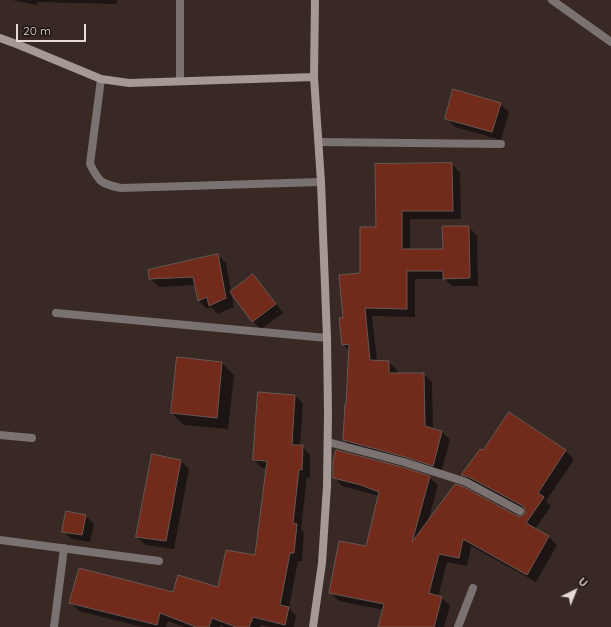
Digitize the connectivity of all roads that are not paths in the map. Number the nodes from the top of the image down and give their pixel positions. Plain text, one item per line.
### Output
1 (180, 0) edge
2 (315, 0) edge
3 (552, 0) edge
4 (0, 38) edge
5 (611, 42) edge
6 (314, 77) junction
7 (101, 79) junction
8 (180, 81) junction
9 (319, 142) junction
10 (501, 144) dead end
11 (321, 182) junction
12 (56, 313) dead end
13 (327, 338) junction
14 (0, 435) edge
15 (32, 438) dead end
16 (328, 442) junction
17 (520, 511) dead end
18 (0, 540) edge
19 (64, 548) junction
20 (159, 561) dead end
21 (473, 588) dead end
22 (54, 627) edge
23 (313, 627) edge
24 (458, 627) edge

1 - 8 street
2 - 6 street
3 - 5 street
4 - 7 street
6 - 8 street
6 - 9 street
7 - 8 street
7 - 11 street
9 - 10 street
9 - 11 street
11 - 13 street
12 - 13 street
13 - 16 street
14 - 15 street
16 - 17 street
16 - 23 street
18 - 19 street
19 - 20 street
19 - 22 street
21 - 24 street

